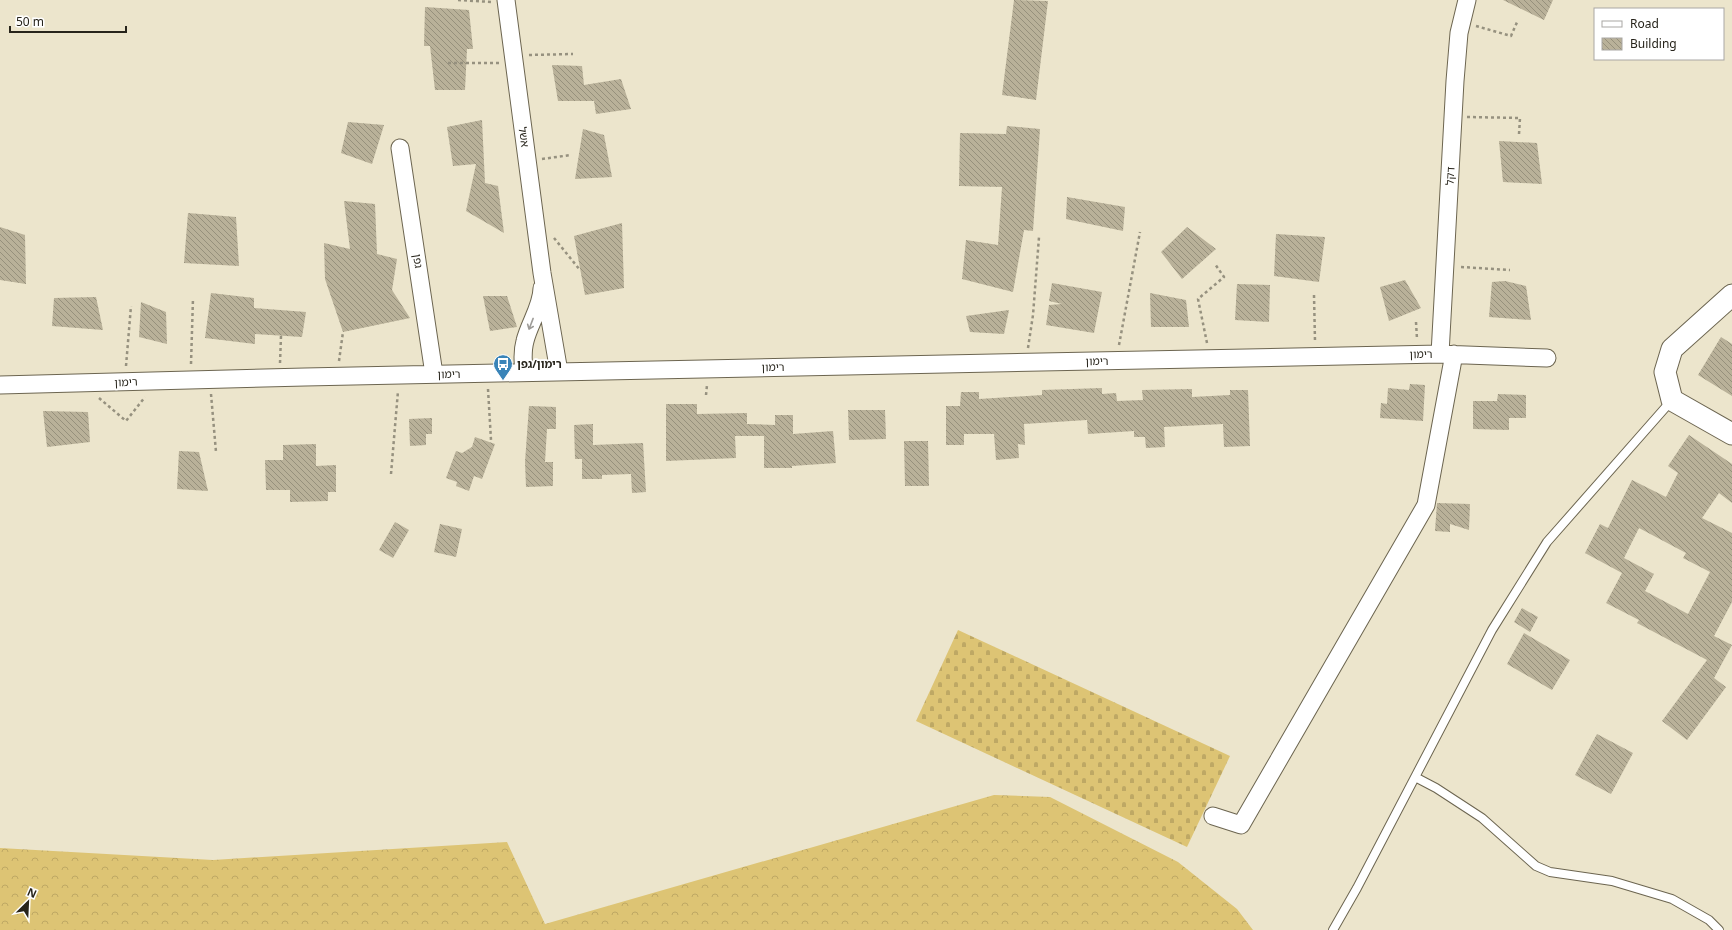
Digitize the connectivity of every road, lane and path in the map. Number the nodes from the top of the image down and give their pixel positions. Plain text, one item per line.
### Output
1 (458, 0) edge
2 (1467, 0) edge
3 (506, 1) edge
4 (1518, 20) dead end
5 (1462, 23) junction
6 (573, 54) dead end
7 (514, 59) junction
8 (448, 63) dead end
9 (1453, 116) junction
10 (1519, 134) dead end
11 (400, 148) dead end
12 (571, 155) dead end
13 (527, 161) junction
14 (1140, 232) dead end
15 (553, 236) dead end
16 (1039, 237) dead end
17 (1215, 264) dead end
18 (1445, 267) junction
19 (580, 270) dead end
20 (1510, 270) dead end
21 (542, 273) junction
22 (1314, 295) dead end
23 (1732, 295) edge
24 (193, 298) dead end
25 (131, 306) dead end
26 (344, 332) dead end
27 (281, 336) dead end
28 (1447, 354) junction
29 (1316, 356) junction
30 (1547, 358) dead end
31 (1210, 359) junction
32 (1116, 360) junction
33 (1026, 362) junction
34 (524, 372) junction
35 (559, 372) junction
36 (487, 373) junction
37 (434, 374) junction
38 (399, 375) junction
39 (336, 376) junction
40 (279, 377) junction
41 (191, 380) junction
42 (210, 380) junction
43 (158, 381) junction
44 (124, 382) junction
45 (81, 383) junction
46 (0, 385) edge
47 (1672, 400) junction
48 (1732, 434) edge
49 (492, 440) dead end
50 (216, 452) dead end
51 (392, 474) dead end
52 (1415, 777) junction
53 (1213, 816) dead end
54 (1332, 930) edge
55 (1719, 930) edge

1 - 3 path
2 - 5 street, דקל
3 - 7 street, אשל
4 - 5 path
5 - 9 street, דקל
6 - 7 path
7 - 8 path
7 - 13 street, אשל
9 - 10 path
9 - 18 street, דקל
11 - 37 street, גפן
12 - 13 path
13 - 21 street, אשל
14 - 32 path
15 - 19 path
16 - 33 path
17 - 31 path
18 - 20 path
18 - 28 street, דקל
21 -> 34 street, אשל
21 - 35 street, אשל
22 - 29 path
23 - 47 street
24 - 41 path
25 - 44 path
26 - 39 path
27 - 40 path
28 - 29 street, רימון
28 - 30 street, רימון
28 - 53 street, דקל
29 - 31 street, רימון
31 - 32 street, רימון
32 - 33 street, רימון
33 - 35 street, רימון
34 - 35 street, רימון
34 - 36 street, רימון
36 - 37 street, רימון
36 - 49 path
37 - 38 street, רימון
38 - 39 street, רימון
38 - 51 path
39 - 40 street, רימון
40 - 42 street, רימון
41 - 42 street, רימון
41 - 43 street, רימון
42 - 50 path
43 - 44 street, רימון
43 - 45 path
44 - 45 street, רימון
45 - 46 street, רימון
47 - 48 street
47 - 52 lane
52 - 54 lane
52 - 55 lane

